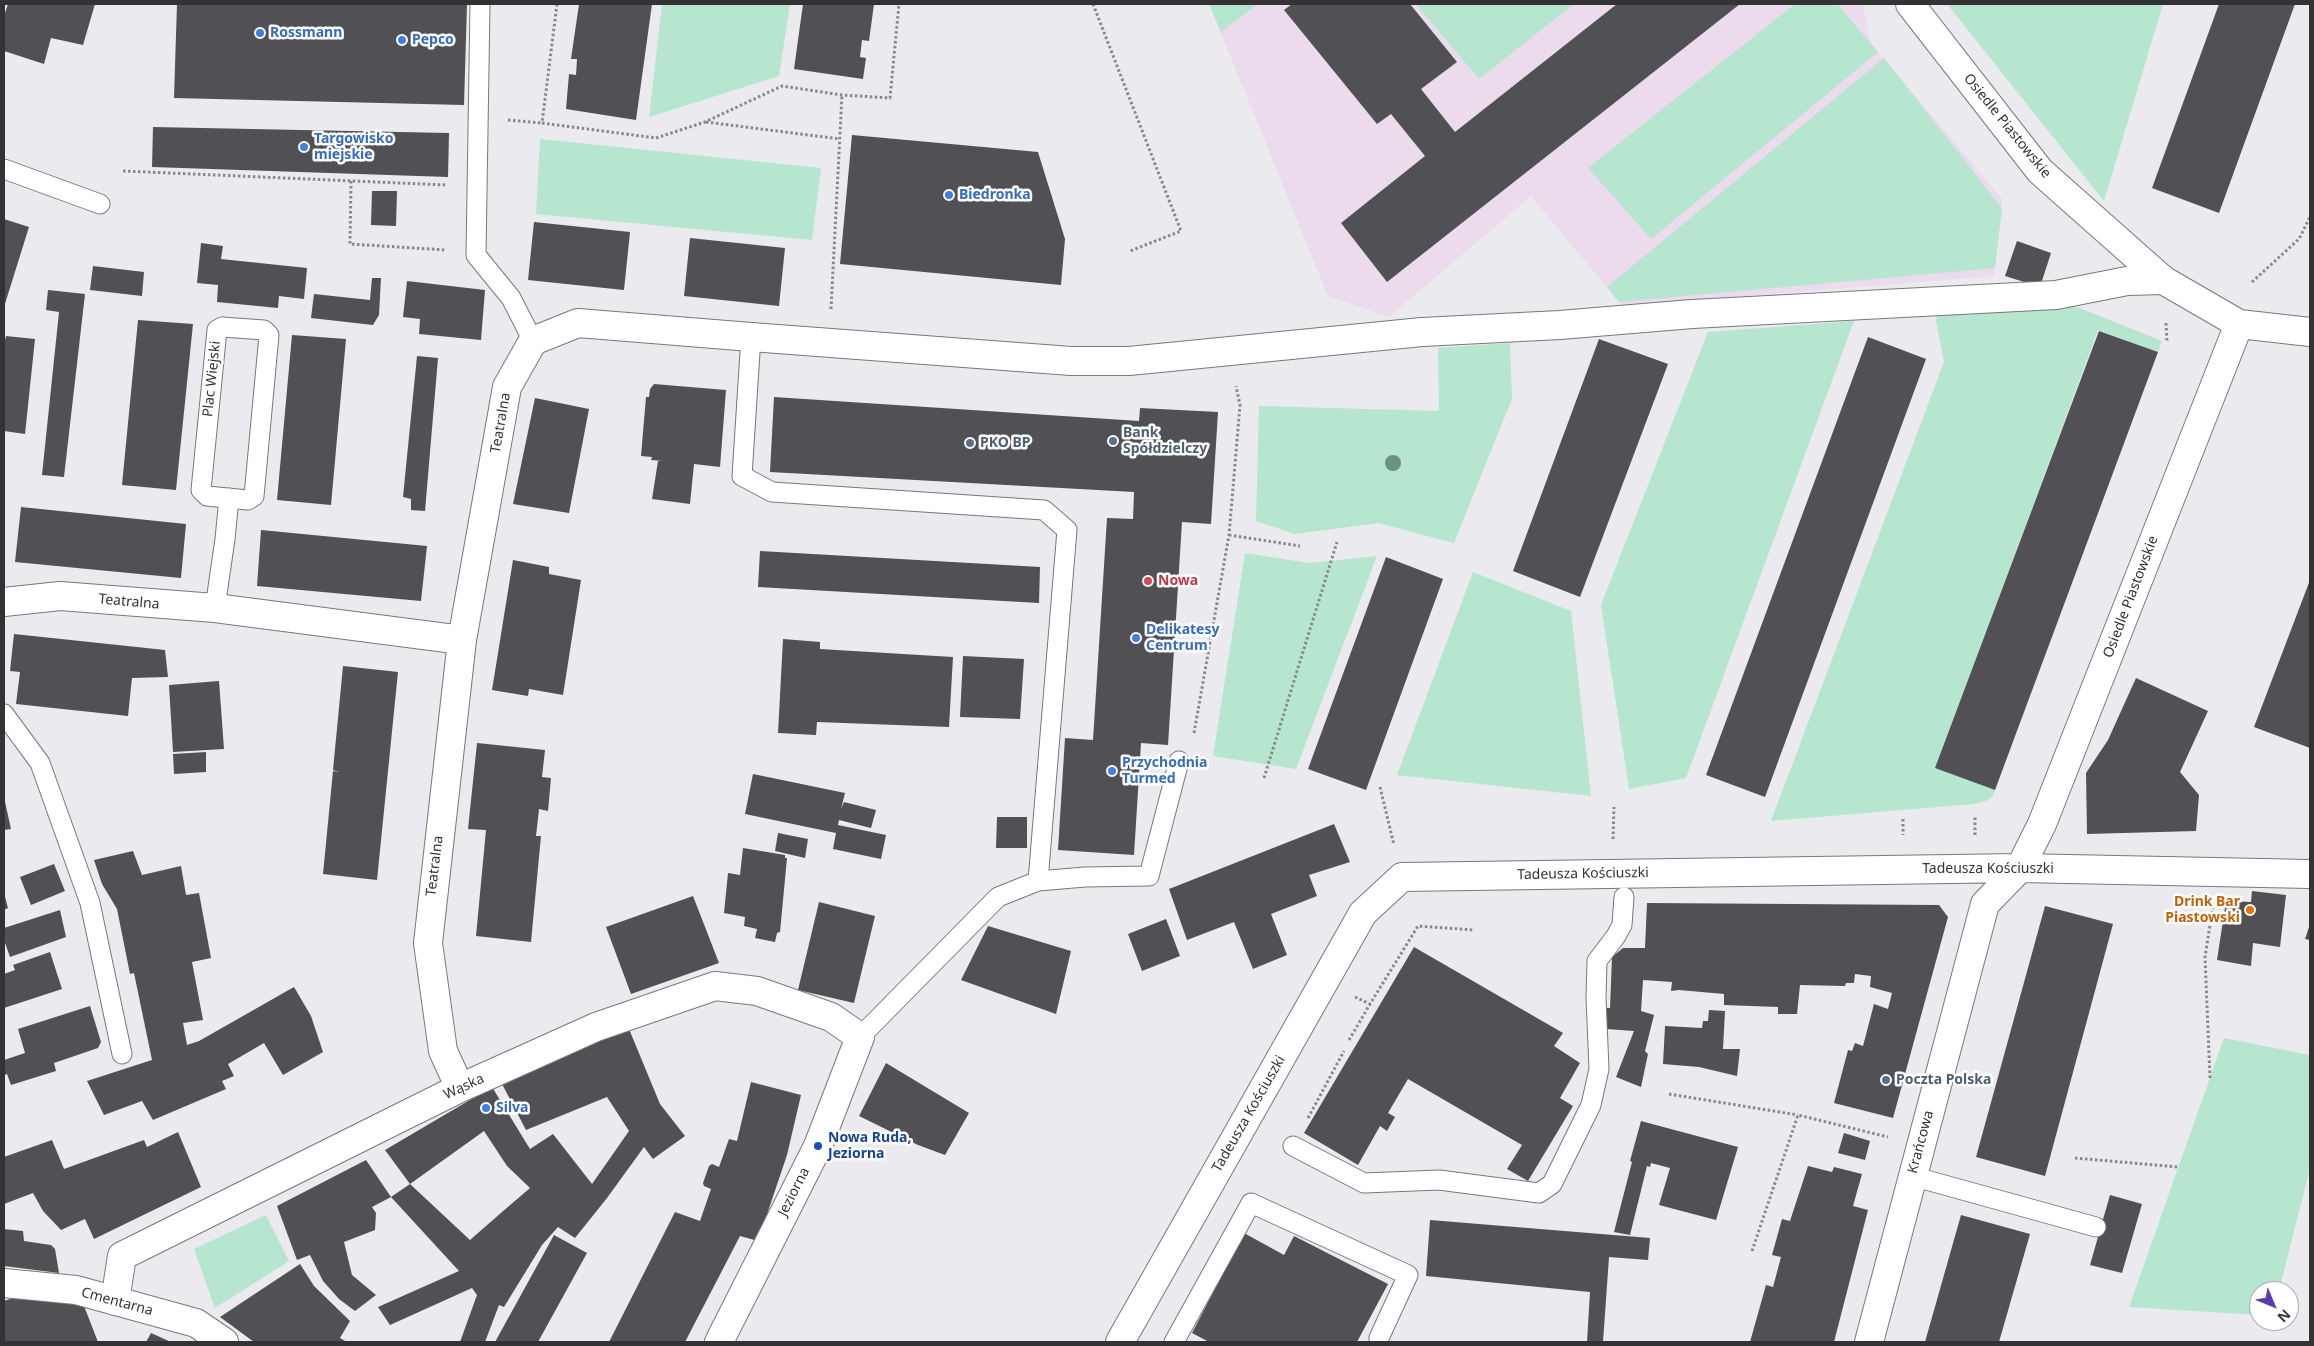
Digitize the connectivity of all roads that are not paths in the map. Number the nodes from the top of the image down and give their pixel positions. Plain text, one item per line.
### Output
1 (480, 4) edge
2 (1910, 4) edge
3 (4, 169) edge
4 (100, 204) dead end
5 (2162, 280) junction
6 (2239, 324) junction
7 (2310, 332) edge
8 (750, 337) junction
9 (534, 341) junction
10 (229, 498) junction
11 (4, 602) edge
12 (215, 608) junction
13 (462, 640) junction
14 (4, 714) edge
15 (1179, 761) dead end
16 (2020, 868) junction
17 (2310, 874) edge
18 (1038, 881) junction
19 (1624, 896) dead end
20 (860, 1037) junction
21 (122, 1054) dead end
22 (460, 1088) junction
23 (1293, 1146) road end
24 (1912, 1176) junction
25 (2096, 1227) dead end
26 (4, 1283) edge
27 (115, 1301) junction
28 (1379, 1338) dead end
29 (224, 1342) edge
30 (718, 1342) edge
31 (1120, 1342) edge
32 (1174, 1342) edge
33 (1869, 1342) edge

1 - 9 lane
2 - 5 street, Osiedle Piastowskie
3 - 4 lane
5 - 6 street, Osiedle Piastowskie
5 - 8 street
6 - 7 street, Osiedle Piastowskie
6 - 16 street, Osiedle Piastowskie
8 - 9 street
8 - 18 lane
9 - 13 street, Teatralna
10 - 10 lane, Plac Wiejski
10 - 12 lane
11 - 12 street, Teatralna
12 - 13 street, Teatralna
13 - 22 street, Teatralna
14 - 21 lane
15 - 18 lane
16 - 17 street, Tadeusza Kościuszki
16 - 24 street, Krańcowa
16 - 31 street, Tadeusza Kościuszki
18 - 20 lane
19 - 23 lane
20 - 22 street, Wąska
20 - 30 street, Jeziorna
22 - 27 street, Wąska
24 - 25 lane
24 - 33 street, Krańcowa
26 - 27 street, Cmentarna
27 - 29 street, Cmentarna
28 - 32 lane

